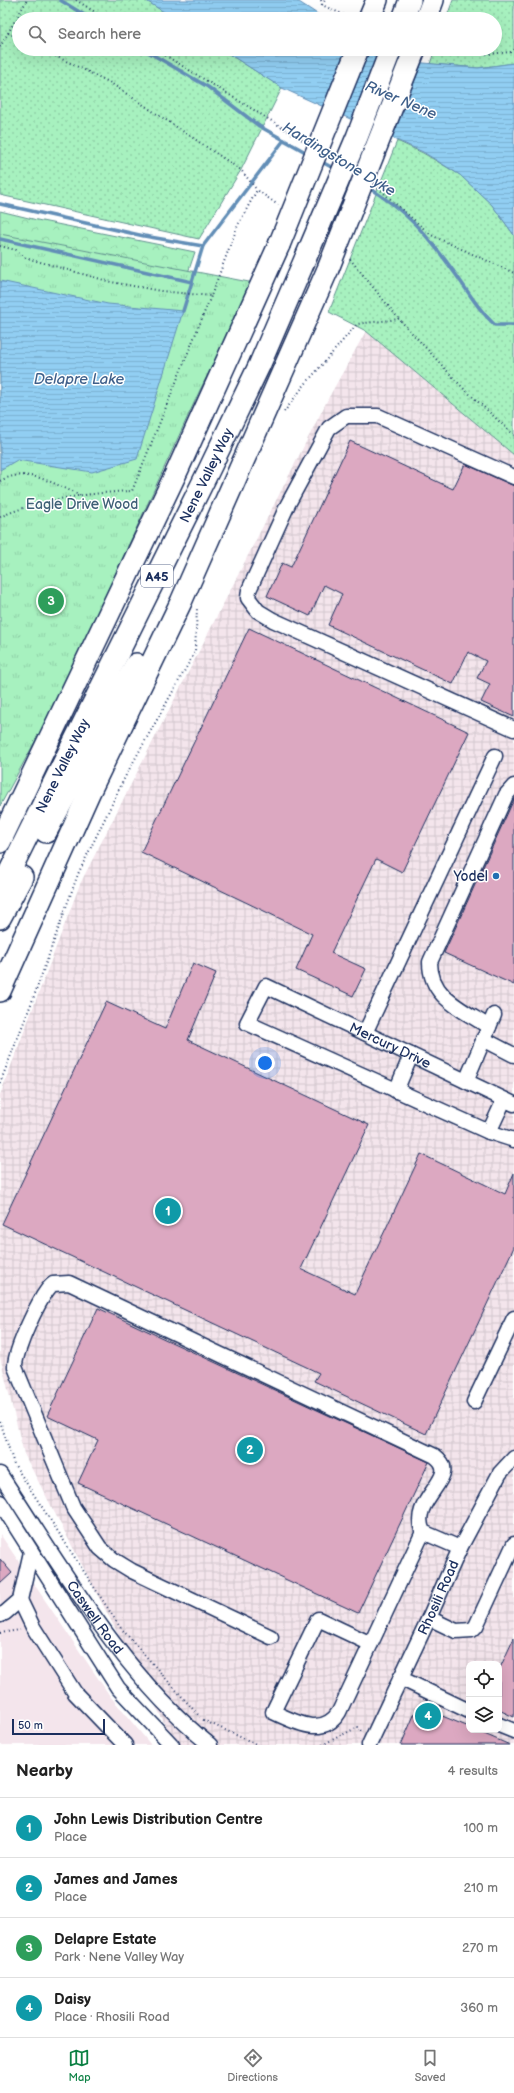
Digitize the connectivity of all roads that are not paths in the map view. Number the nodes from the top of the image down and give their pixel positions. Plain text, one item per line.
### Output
1 (377, 0) edge
2 (373, 12) edge
3 (355, 56) edge
4 (388, 56) edge
5 (417, 56) edge
6 (514, 478) edge
7 (232, 485) junction
8 (514, 729) edge
9 (495, 756) dead end
10 (514, 786) edge
11 (1, 838) edge
12 (0, 891) edge
13 (0, 918) edge
14 (0, 991) edge
15 (489, 1027) junction
16 (365, 1033) junction
17 (411, 1055) junction
18 (514, 1055) edge
19 (466, 1081) junction
20 (396, 1091) junction
21 (509, 1102) edge
22 (489, 1132) junction
23 (514, 1140) edge
24 (514, 1318) edge
25 (474, 1402) dead end
26 (514, 1458) edge
27 (0, 1474) edge
28 (0, 1502) edge
29 (423, 1532) junction
30 (514, 1544) edge
31 (460, 1548) junction
32 (31, 1552) junction
33 (20, 1600) junction
34 (0, 1615) edge
35 (430, 1618) junction
36 (271, 1637) dead end
37 (371, 1644) junction
38 (400, 1678) junction
39 (466, 1710) edge
40 (502, 1726) edge
41 (514, 1731) edge
42 (367, 1744) edge
43 (125, 1745) edge
44 (172, 1745) edge
45 (210, 1745) edge

1 - 2 highway
3 - 11 highway, Nene Valley Way / A45, bridge
4 - 12 highway, Nene Valley Way / A45, bridge
5 - 7 highway, bridge
6 - 8 street
7 - 13 highway
7 - 14 highway
9 - 16 street
10 - 15 street
15 - 18 street
15 - 19 street
16 - 17 street, Mercury Drive
16 - 20 street, Mercury Drive
17 - 19 street, Mercury Drive
17 - 20 street
19 - 21 street, Mercury Drive
20 - 22 street
21 - 22 street
22 - 23 street
24 - 25 street
26 - 31 street, Rhosili Road
27 - 45 street, Caswell Road
28 - 32 street, Caswell Road
29 - 31 street
29 - 36 street
29 - 37 street
30 - 35 street
31 - 35 street, Rhosili Road
32 - 33 street
32 - 44 street, Caswell Road
33 - 34 street
33 - 43 street
35 - 38 street, Rhosili Road
37 - 37 street
38 - 39 street
38 - 42 street, Rhosili Road
40 - 41 street

